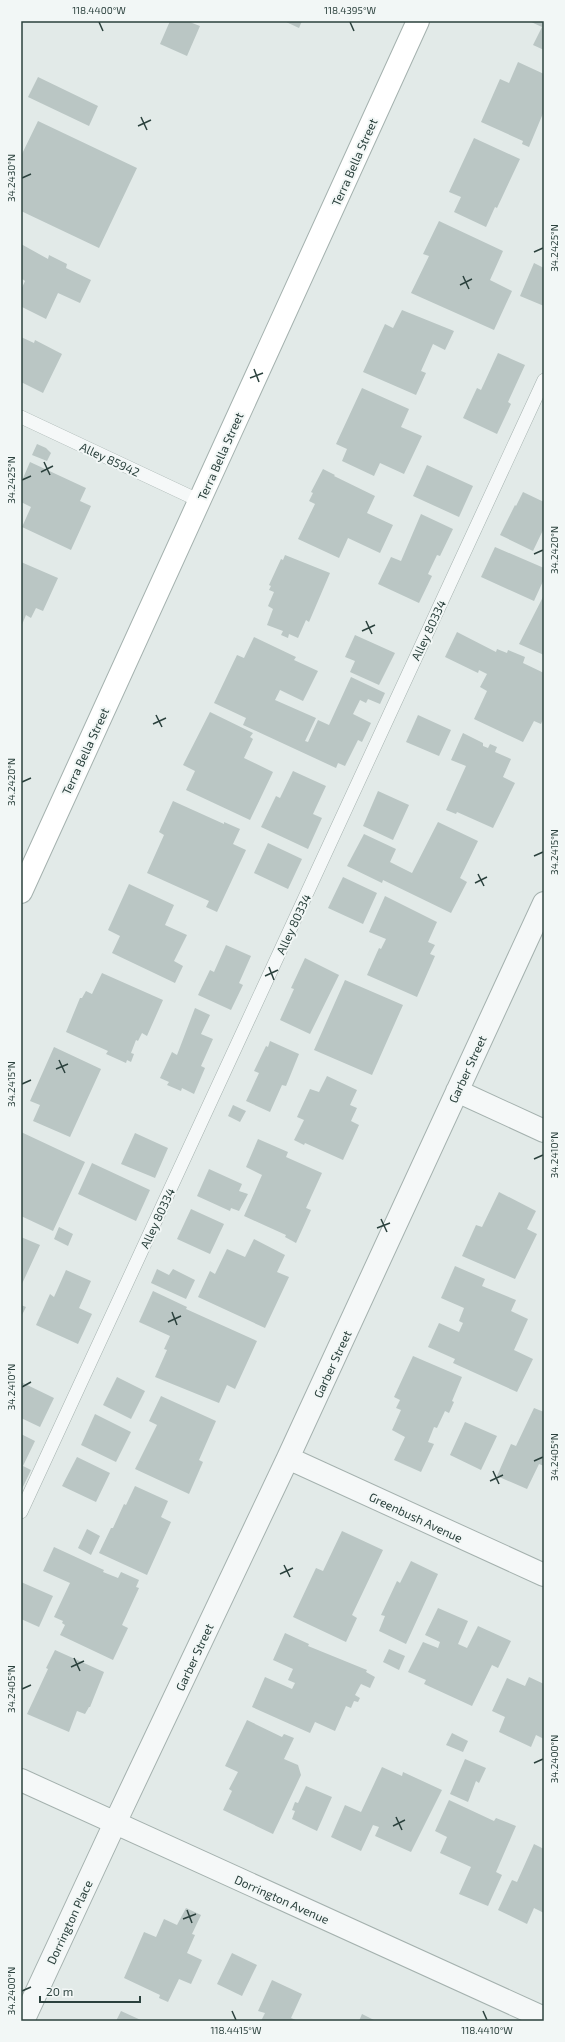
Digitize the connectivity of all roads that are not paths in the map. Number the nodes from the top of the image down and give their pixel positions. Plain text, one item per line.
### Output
1 (418, 21) edge
2 (544, 380) edge
3 (21, 417) edge
4 (200, 500) junction
5 (21, 892) edge
6 (544, 903) edge
7 (457, 1091) junction
8 (544, 1131) edge
9 (288, 1458) junction
10 (21, 1512) edge
11 (544, 1576) edge
12 (21, 1780) edge
13 (115, 1823) junction
14 (544, 2018) edge
15 (24, 2021) edge

1 - 4 main road, Terra Bella Street
2 - 10 lane, Alley 80334
3 - 4 lane, Alley 85942
4 - 5 main road, Terra Bella Street
6 - 7 street, Garber Street
7 - 8 street
7 - 9 street, Garber Street
9 - 11 street, Greenbush Avenue
9 - 13 street, Garber Street
12 - 13 street, Dorrington Avenue
13 - 14 street, Dorrington Avenue
13 - 15 street, Dorrington Place

